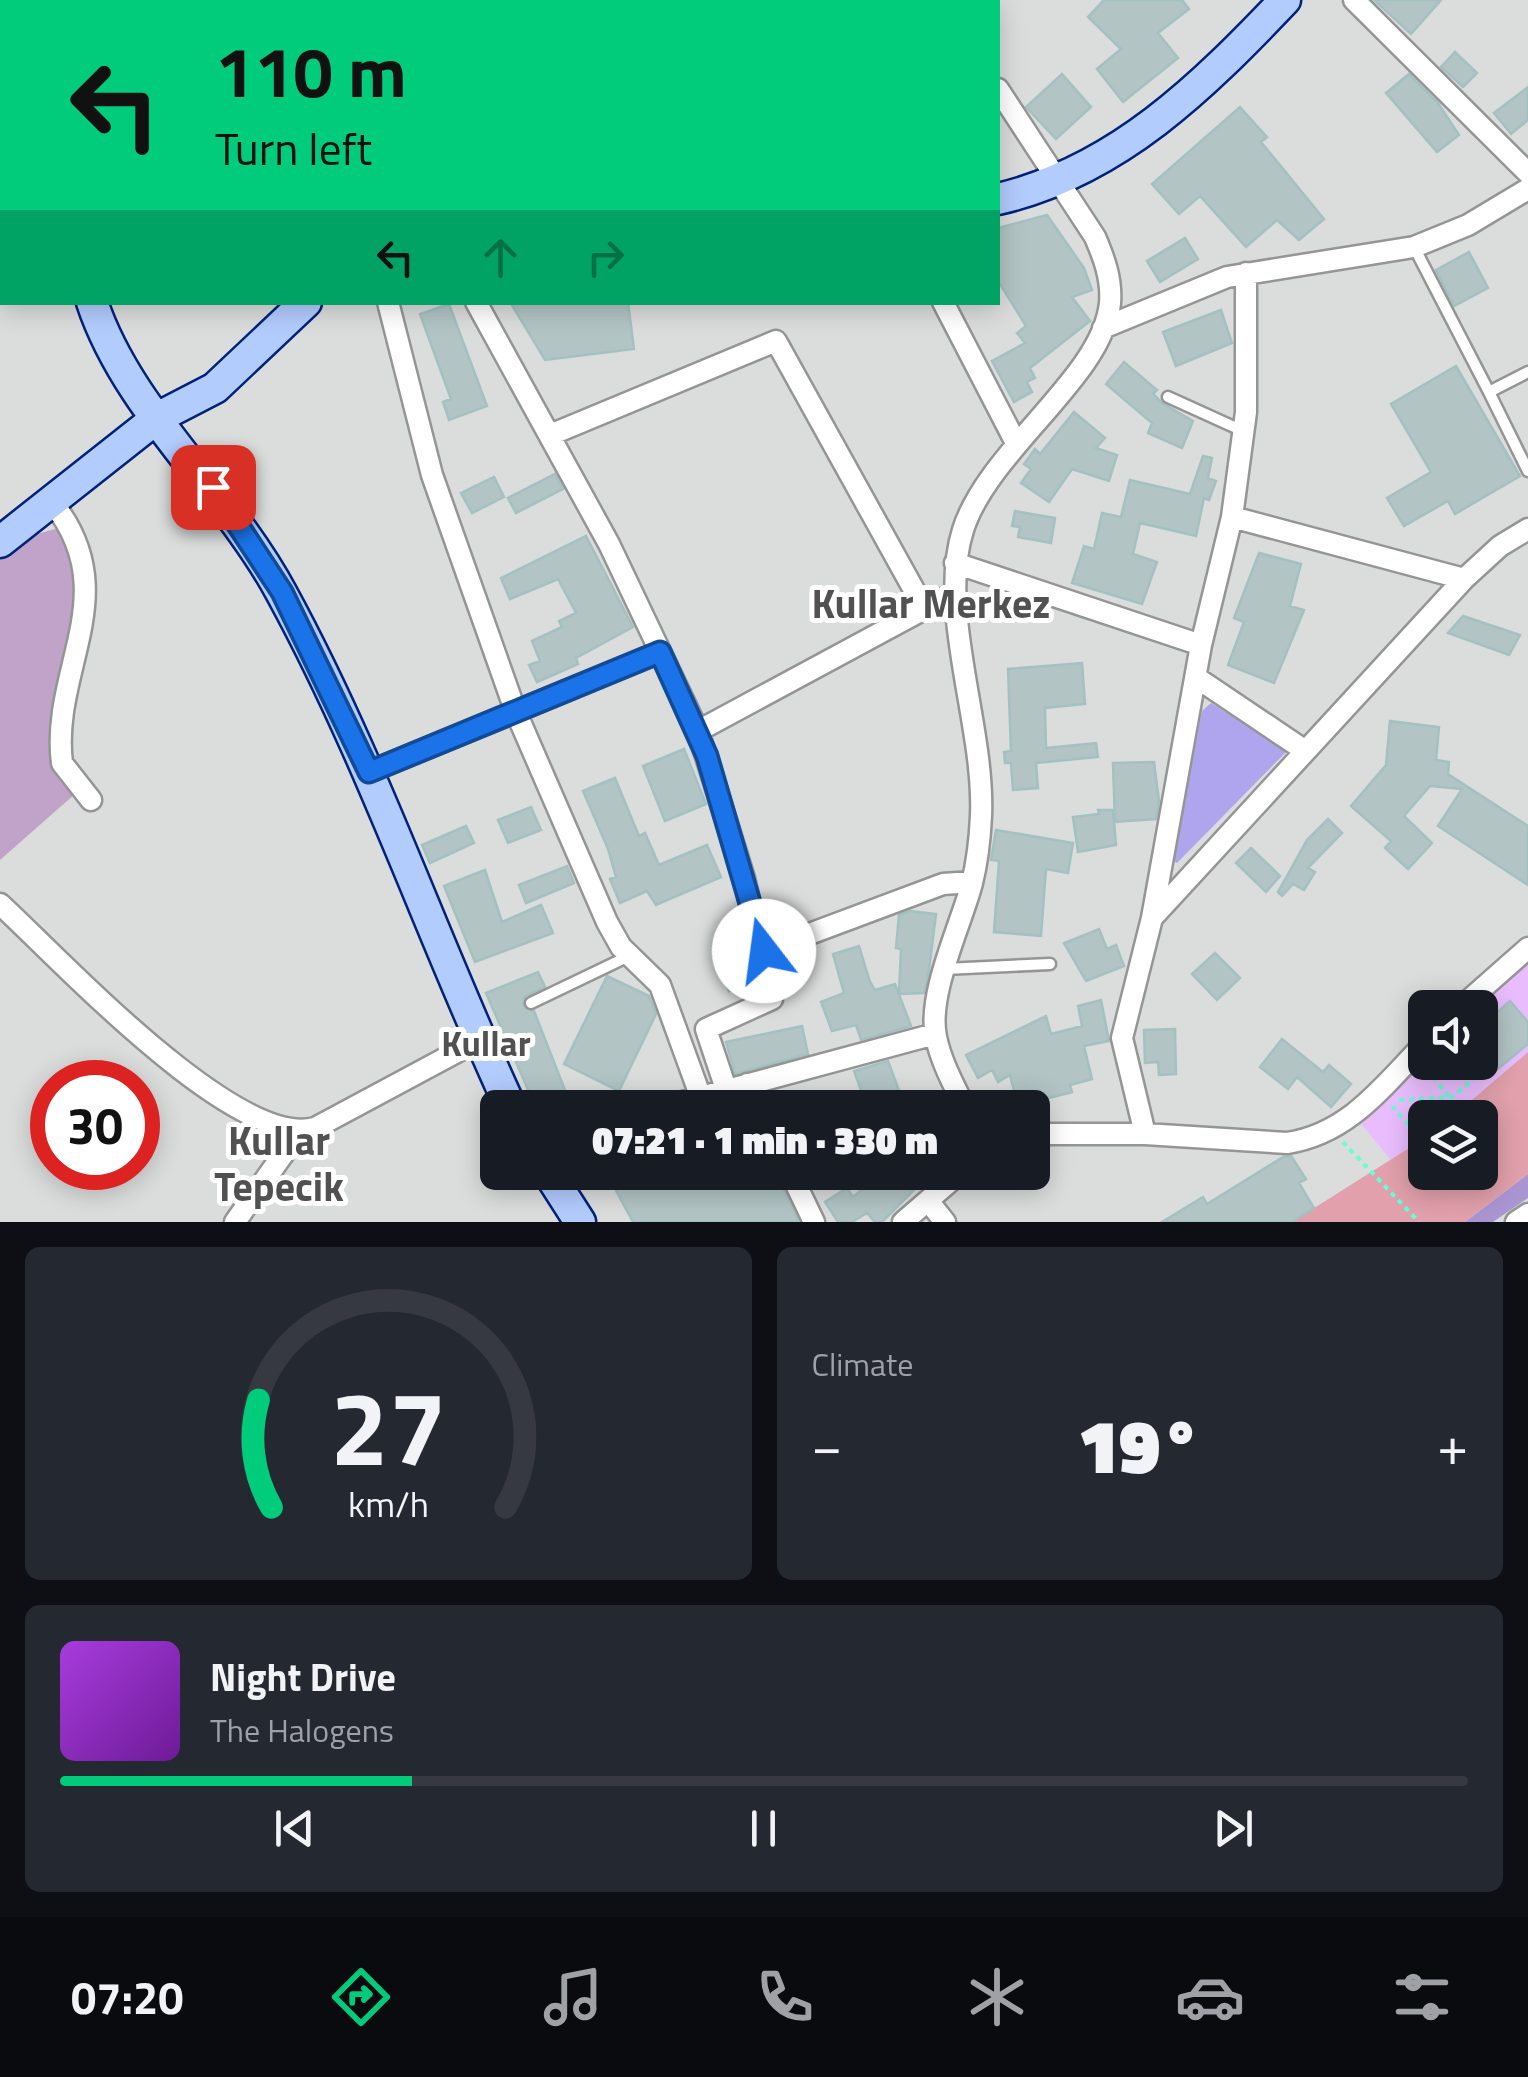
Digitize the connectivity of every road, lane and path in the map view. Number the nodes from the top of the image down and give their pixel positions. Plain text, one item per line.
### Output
1 (1354, 0) edge
2 (1274, 4) edge
3 (1000, 91) edge
4 (1528, 173) edge
5 (1058, 180) junction
6 (1528, 189) edge
7 (1000, 198) edge
8 (1414, 247) junction
9 (1246, 273) junction
10 (93, 305) edge
11 (303, 305) edge
12 (389, 305) edge
13 (478, 305) edge
14 (945, 305) edge
15 (1102, 328) junction
16 (1528, 372) edge
17 (1488, 392) junction
18 (1168, 397) dead end
19 (157, 418) junction
20 (1244, 431) junction
21 (550, 435) junction
22 (1016, 442) junction
23 (1528, 471) edge
24 (52, 502) junction
25 (1232, 517) junction
26 (1528, 528) edge
27 (0, 542) edge
28 (956, 563) junction
29 (1464, 579) junction
30 (954, 593) junction
31 (924, 608) junction
32 (1201, 645) junction
33 (660, 652) junction
34 (1197, 678) junction
35 (516, 710) junction
36 (698, 731) junction
37 (1304, 750) junction
38 (369, 772) junction
39 (91, 800) dead end
40 (972, 882) junction
41 (0, 904) edge
42 (1152, 918) junction
43 (1528, 948) edge
44 (764, 951) junction
45 (630, 956) junction
46 (1050, 964) dead end
47 (945, 969) junction
48 (1480, 990) edge
49 (531, 1003) dead end
50 (935, 1034) junction
51 (482, 1039) junction
52 (1408, 1060) edge
53 (1439, 1080) edge
54 (1472, 1080) edge
55 (736, 1086) junction
56 (503, 1090) edge
57 (698, 1090) edge
58 (720, 1090) edge
59 (740, 1090) edge
60 (958, 1090) edge
61 (1450, 1098) junction
62 (1408, 1100) edge
63 (1409, 1100) edge
64 (1448, 1100) edge
65 (1408, 1124) edge
66 (1333, 1130) junction
67 (299, 1132) junction
68 (1050, 1134) edge
69 (1145, 1134) junction
70 (560, 1190) edge
71 (799, 1190) edge
72 (942, 1190) edge
73 (929, 1202) junction
74 (1528, 1214) edge
75 (235, 1222) edge
76 (580, 1222) edge
77 (814, 1222) edge
78 (902, 1222) edge
79 (945, 1222) edge
80 (1419, 1222) edge
81 (1516, 1222) edge

1 - 4 street
2 - 5 main road
3 - 5 street
5 - 7 main road
5 - 15 street
6 - 8 street
8 - 9 street
8 - 17 lane
9 - 15 street
9 - 20 street
10 - 19 main road
11 - 19 main road
12 - 35 street
13 - 21 street
14 - 22 street
15 - 22 street
16 - 17 lane
17 - 23 lane
18 - 20 lane
19 - 24 main road
19 - 38 main road
20 - 25 street
21 - 31 street
21 - 33 street
22 - 28 street
24 - 27 main road
24 - 39 street
25 - 29 street
25 - 32 street
26 - 29 street
28 - 30 street
28 - 32 street
29 - 37 street
30 - 31 street
30 - 40 street
31 - 36 street
32 - 34 street
33 - 35 street
33 - 36 street
34 - 37 street
34 - 42 street
35 - 38 street
35 - 45 street
36 - 44 street
37 - 42 street
38 - 51 main road
40 - 44 street
40 - 47 street
41 - 67 street
42 - 69 street
43 - 48 street
44 - 55 street
45 - 49 lane
45 - 57 street
46 - 47 lane
47 - 50 street
50 - 55 street
50 - 60 street
51 - 56 main road
51 - 67 street
52 - 66 street
53 - 61 path
54 - 61 path
55 - 58 street
55 - 59 street
61 - 63 path
61 - 64 path
62 - 65 path
66 - 69 street
66 - 80 path
67 - 75 street
68 - 69 street
70 - 76 main road
71 - 77 street
72 - 73 street
73 - 78 street
73 - 79 street
74 - 81 street

